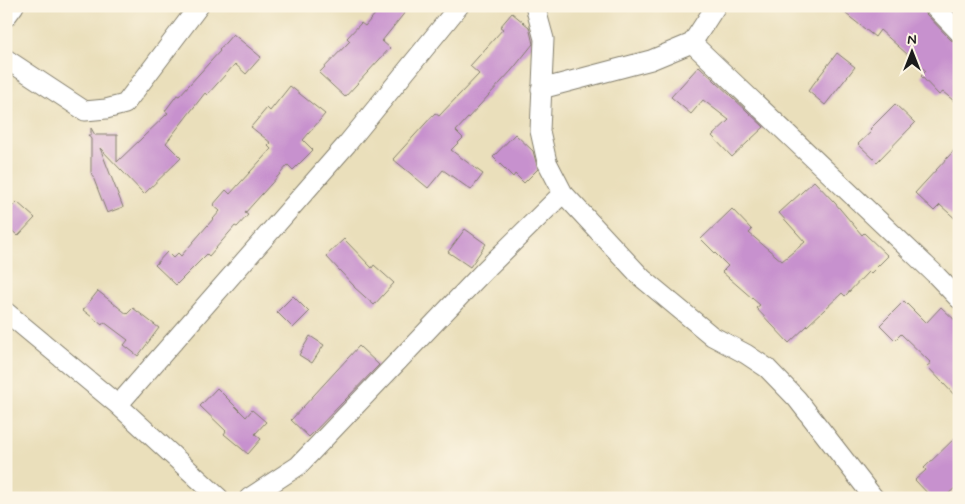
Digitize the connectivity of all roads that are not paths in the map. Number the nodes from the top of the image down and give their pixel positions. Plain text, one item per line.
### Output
1 (14, 6) edge
2 (199, 6) edge
3 (459, 6) edge
4 (534, 6) edge
5 (716, 6) edge
6 (934, 6) edge
7 (6, 17) edge
8 (959, 32) edge
9 (692, 43) junction
10 (6, 59) edge
11 (541, 89) junction
12 (563, 193) junction
13 (959, 299) edge
14 (6, 312) edge
15 (118, 405) junction
16 (219, 498) edge
17 (249, 498) edge
18 (874, 498) edge

1 - 7 street
2 - 10 street
3 - 15 street
4 - 11 street
5 - 9 street
6 - 8 street
9 - 11 street
9 - 13 street
11 - 12 street
12 - 17 street
12 - 18 street
14 - 15 street
15 - 16 street

